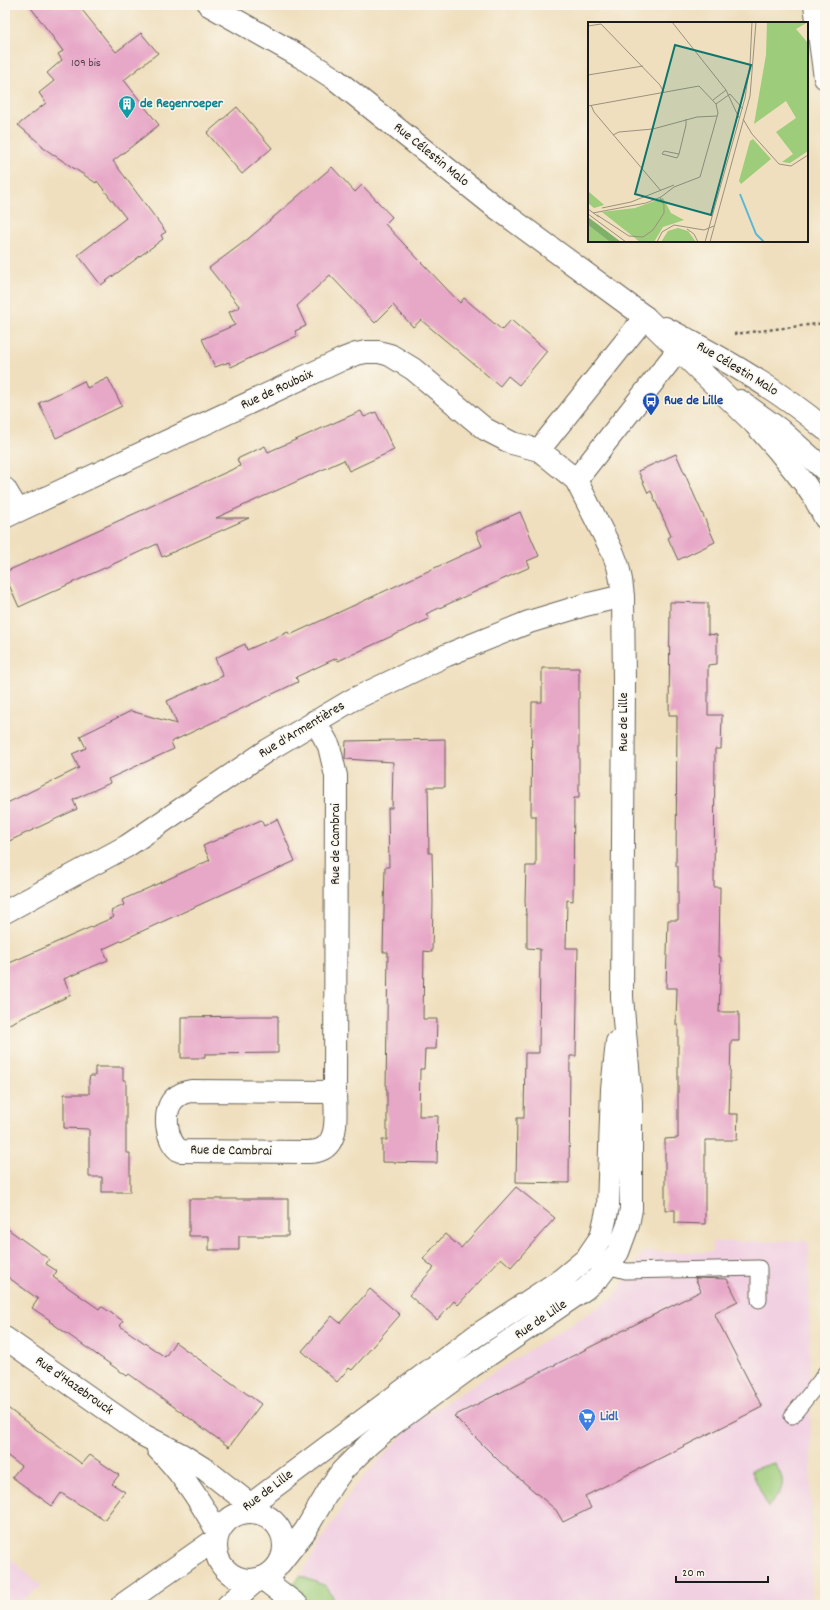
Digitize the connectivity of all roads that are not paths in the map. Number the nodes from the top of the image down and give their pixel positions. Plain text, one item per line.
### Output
1 (209, 5) edge
2 (815, 5) edge
3 (825, 78) edge
4 (645, 317) junction
5 (683, 345) junction
6 (706, 377) junction
7 (825, 429) edge
8 (538, 450) junction
9 (825, 470) edge
10 (576, 480) junction
11 (5, 489) edge
12 (12, 514) edge
13 (825, 518) edge
14 (622, 596) junction
15 (315, 721) junction
16 (5, 912) edge
17 (622, 997) junction
18 (335, 1092) junction
19 (586, 1259) junction
20 (608, 1267) junction
21 (760, 1300) dead end
22 (5, 1338) edge
23 (825, 1373) edge
24 (792, 1416) dead end
25 (143, 1434) junction
26 (250, 1511) junction
27 (217, 1536) junction
28 (280, 1562) junction
29 (260, 1579) junction
30 (122, 1605) edge
31 (228, 1605) edge
32 (297, 1605) edge

1 - 4 main road, Rue Célestin Malo
2 - 3 main road
4 - 5 main road, Rue Célestin Malo
4 - 8 main road
5 - 6 main road, Rue Célestin Malo
5 - 7 main road, Rue Célestin Malo
5 - 10 main road
6 - 9 main road, Rue Célestin Malo
6 - 13 main road, Rue Célestin Malo
8 - 10 main road, Rue de Lille
8 - 12 main road, Rue de Roubaix
10 - 14 main road, Rue de Lille
11 - 12 main road
14 - 15 main road, Rue d'Armentières
14 - 17 main road, Rue de Lille
15 - 16 main road, Rue d'Armentières
15 - 18 main road, Rue de Cambrai
17 - 19 main road, Rue de Lille
17 - 20 main road, Rue de Lille
18 - 18 main road, Rue de Cambrai
19 - 20 lane
19 - 26 main road, Rue de Lille
20 - 21 lane
20 - 28 main road, Rue de Lille
22 - 25 main road, Rue d'Hazebrouck
23 - 24 lane
25 - 26 main road, Rue d'Hazebrouck
25 - 27 main road, Rue d'Hazebrouck
26 - 27 main road
26 - 28 main road
27 - 29 main road
27 - 30 main road
28 - 29 main road
29 - 31 main road
29 - 32 main road

